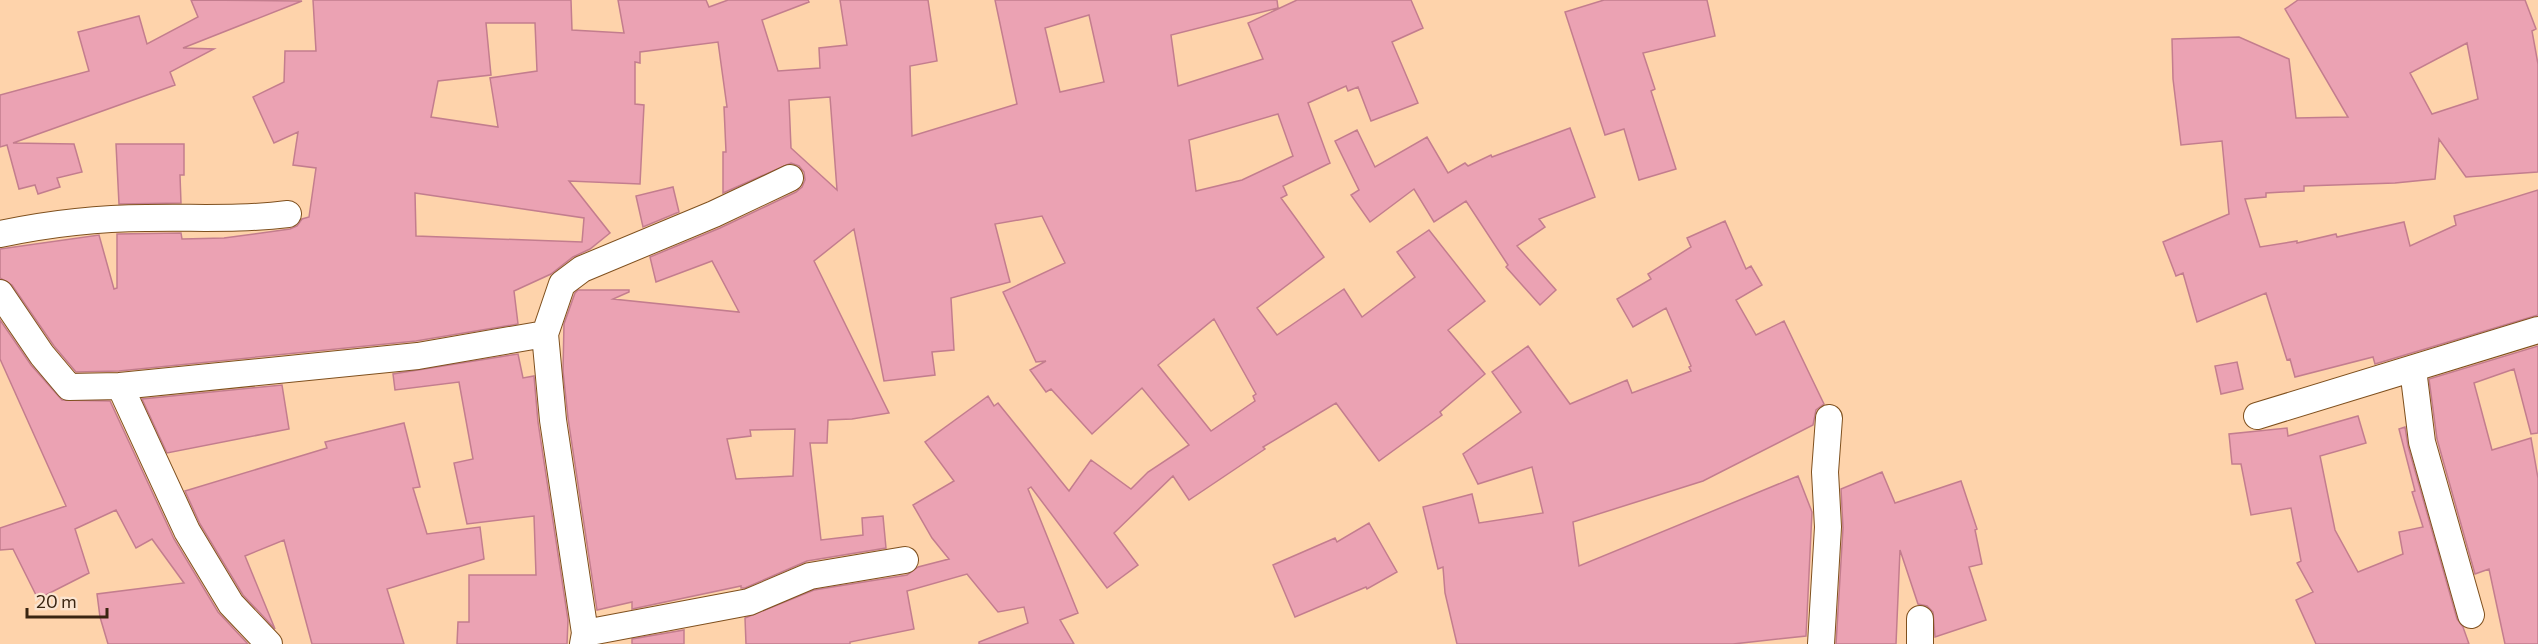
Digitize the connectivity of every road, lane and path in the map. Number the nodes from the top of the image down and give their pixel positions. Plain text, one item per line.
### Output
1 (790, 178) dead end
2 (288, 214) dead end
3 (0, 234) edge
4 (0, 293) edge
5 (2538, 330) edge
6 (545, 333) junction
7 (2413, 369) junction
8 (120, 386) junction
9 (2257, 416) dead end
10 (1829, 418) dead end
11 (905, 561) dead end
12 (2471, 615) dead end
13 (584, 638) edge
14 (269, 644) edge
15 (1821, 644) edge

1 - 6 street
2 - 3 street
4 - 8 street
5 - 7 street
6 - 8 street
6 - 13 street
7 - 9 street
7 - 12 street
8 - 14 street
10 - 15 street
11 - 13 street

